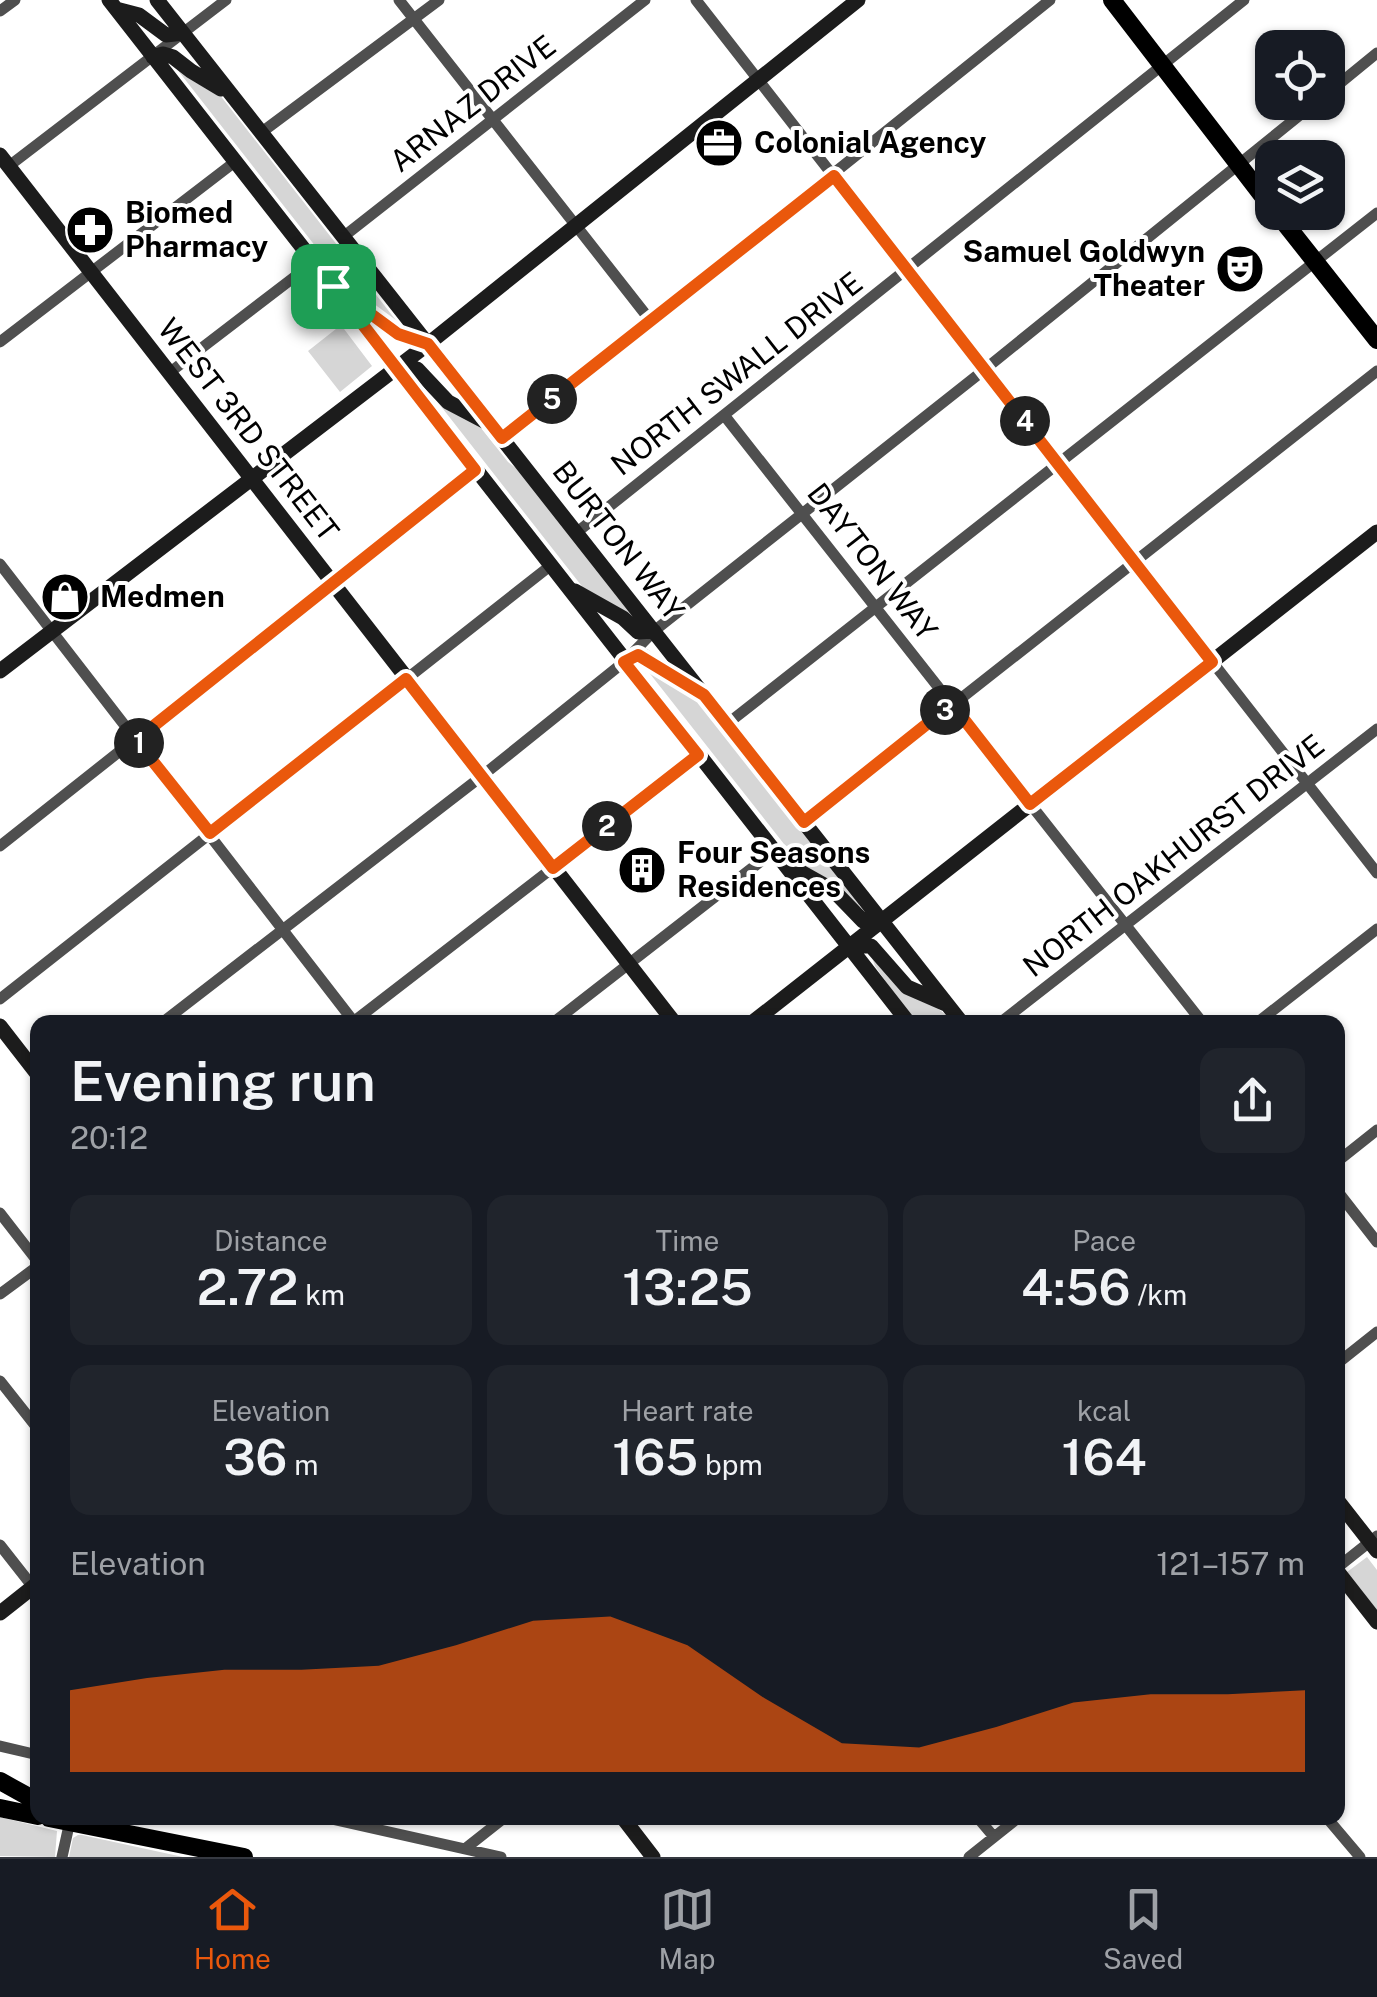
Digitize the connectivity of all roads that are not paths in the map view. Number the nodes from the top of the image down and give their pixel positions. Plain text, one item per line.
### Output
1 (15, 0) edge
2 (157, 0) edge
3 (226, 0) edge
4 (399, 0) edge
5 (439, 0) edge
6 (645, 0) edge
7 (696, 0) edge
8 (858, 0) edge
9 (1050, 0) edge
10 (1112, 0) edge
11 (1244, 0) edge
12 (113, 4) edge
13 (0, 11) edge
14 (414, 20) junction
15 (183, 33) junction
16 (1377, 53) edge
17 (153, 57) junction
18 (1162, 67) junction
19 (1345, 79) edge
20 (761, 80) junction
21 (233, 96) junction
22 (494, 120) junction
23 (1294, 120) edge
24 (262, 132) junction
25 (236, 160) junction
26 (4, 161) edge
27 (1239, 165) junction
28 (834, 176) junction
29 (1255, 186) edge
30 (1377, 213) edge
31 (576, 226) junction
32 (1289, 230) edge
33 (344, 236) junction
34 (314, 262) junction
35 (1314, 262) junction
36 (90, 271) junction
37 (906, 272) junction
38 (333, 286) junction
39 (650, 320) junction
40 (1377, 340) edge
41 (0, 342) edge
42 (428, 344) junction
43 (390, 370) junction
44 (984, 370) junction
45 (1377, 371) edge
46 (170, 373) junction
47 (724, 415) junction
48 (491, 425) junction
49 (502, 438) junction
50 (1058, 464) junction
51 (475, 470) junction
52 (252, 478) junction
53 (802, 512) junction
54 (1377, 532) edge
55 (576, 533) junction
56 (1134, 562) junction
57 (0, 566) edge
58 (550, 566) junction
59 (333, 583) junction
60 (564, 583) junction
61 (876, 606) junction
62 (654, 631) junction
63 (52, 632) junction
64 (624, 662) junction
65 (1212, 662) junction
66 (0, 671) edge
67 (406, 679) junction
68 (704, 695) junction
69 (952, 704) junction
70 (727, 724) junction
71 (1377, 728) edge
72 (136, 740) junction
73 (698, 755) junction
74 (482, 776) junction
75 (1307, 784) junction
76 (1030, 804) junction
77 (804, 822) junction
78 (210, 833) junction
79 (0, 846) edge
80 (776, 854) junction
81 (553, 868) junction
82 (1377, 873) edge
83 (882, 922) junction
84 (1126, 925) junction
85 (282, 928) junction
86 (1377, 929) edge
87 (848, 948) junction
88 (629, 964) junction
89 (0, 998) edge
90 (948, 1005) junction
91 (172, 1015) edge
92 (348, 1015) edge
93 (362, 1015) edge
94 (563, 1015) edge
95 (669, 1015) edge
96 (762, 1015) edge
97 (902, 1015) edge
98 (956, 1015) edge
99 (1010, 1015) edge
100 (1197, 1015) edge
101 (1267, 1015) edge
102 (0, 1026) edge
103 (30, 1065) edge
104 (1377, 1130) edge
105 (1345, 1155) edge
106 (1345, 1201) edge
107 (0, 1214) edge
108 (1377, 1242) edge
109 (30, 1253) edge
110 (30, 1270) edge
111 (0, 1294) edge
112 (1377, 1332) edge
113 (1345, 1357) edge
114 (0, 1381) edge
115 (30, 1419) edge
116 (1345, 1509) edge
117 (1374, 1543) edge
118 (0, 1545) edge
119 (1345, 1565) edge
120 (30, 1579) edge
121 (1345, 1579) edge
122 (30, 1589) edge
123 (0, 1612) edge
124 (1377, 1622) edge
125 (0, 1746) edge
126 (30, 1753) edge
127 (0, 1781) edge
128 (30, 1798) edge
129 (0, 1808) edge
130 (30, 1814) edge
131 (67, 1825) edge
132 (94, 1825) edge
133 (360, 1825) edge
134 (495, 1825) edge
135 (628, 1825) edge
136 (984, 1825) edge
137 (1009, 1825) edge
138 (1333, 1825) edge
139 (994, 1837) junction
140 (466, 1848) junction
141 (231, 1856) edge
142 (62, 1857) edge
143 (501, 1857) edge
144 (653, 1857) edge
145 (969, 1857) edge
146 (1360, 1857) edge

1 - 13 street
2 - 15 main road, BURTON WAY
3 - 15 street
4 - 14 street
5 - 14 street
6 - 22 street, ARNAZ DRIVE
7 - 20 street
8 - 20 main road
9 - 28 street
10 - 18 main road
11 - 18 street, NORTH SWALL DRIVE
12 - 15 main road
12 - 17 main road
14 - 22 street
14 - 24 street
15 - 17 street
15 - 21 main road, BURTON WAY
16 - 19 street
17 - 21 main road
17 - 25 main road
17 - 26 street
18 - 27 main road
18 - 37 street, NORTH SWALL DRIVE
20 - 28 street
20 - 31 main road
21 - 24 main road, BURTON WAY
22 - 31 street
22 - 33 street, ARNAZ DRIVE
23 - 27 street
24 - 33 main road, BURTON WAY
25 - 34 main road
25 - 36 street
26 - 36 main road, WEST 3RD STREET
27 - 29 main road
27 - 44 street
28 - 37 street
28 - 39 street
30 - 35 street
31 - 39 street
31 - 42 main road
32 - 35 main road
33 - 42 main road, BURTON WAY
34 - 38 main road
34 - 46 street
35 - 40 main road
35 - 50 street
36 - 41 street
36 - 46 main road, WEST 3RD STREET
37 - 44 street
37 - 47 street, NORTH SWALL DRIVE
38 - 42 main road
38 - 43 main road
39 - 49 street
42 - 43 main road
42 - 48 main road, BURTON WAY
43 - 48 main road
43 - 51 main road
43 - 52 main road
44 - 50 street
44 - 53 street
45 - 56 street
46 - 52 main road, WEST 3RD STREET
47 - 53 street, DAYTON WAY
47 - 55 street, NORTH SWALL DRIVE
48 - 49 main road, BURTON WAY
49 - 55 main road, BURTON WAY
50 - 56 street
50 - 61 street
51 - 58 main road
51 - 59 street
52 - 59 main road, WEST 3RD STREET
52 - 63 main road
53 - 61 street, DAYTON WAY
53 - 62 street
54 - 65 main road
55 - 62 main road, BURTON WAY
56 - 65 street
56 - 69 street
57 - 63 street
58 - 60 main road
58 - 67 street
59 - 67 main road, WEST 3RD STREET
59 - 72 street
60 - 62 main road
60 - 64 main road
61 - 69 street, DAYTON WAY
61 - 70 street
62 - 64 street
62 - 68 main road, BURTON WAY
63 - 66 main road
63 - 72 street
64 - 68 main road
64 - 73 main road
64 - 74 street
65 - 75 street
65 - 76 main road
67 - 74 main road, WEST 3RD STREET
67 - 78 street
68 - 70 main road, BURTON WAY
69 - 76 street, DAYTON WAY
69 - 77 street
70 - 77 main road, BURTON WAY
71 - 75 street, NORTH OAKHURST DRIVE
72 - 78 street
72 - 79 street
73 - 80 main road
73 - 81 street
74 - 81 main road, WEST 3RD STREET
74 - 85 street
75 - 82 street
75 - 84 street, NORTH OAKHURST DRIVE
76 - 83 main road
76 - 84 street, DAYTON WAY
77 - 83 main road, BURTON WAY
78 - 85 street
78 - 89 street
80 - 83 main road
80 - 87 main road
80 - 88 street
81 - 88 main road, WEST 3RD STREET
81 - 93 street
83 - 87 main road
83 - 90 main road, BURTON WAY
84 - 99 street, NORTH OAKHURST DRIVE
84 - 100 street, DAYTON WAY
85 - 91 street
85 - 92 street
86 - 101 street
87 - 90 main road
87 - 96 main road
87 - 97 main road
88 - 94 street
88 - 95 main road, WEST 3RD STREET
90 - 98 main road, BURTON WAY
102 - 103 main road
104 - 105 street
106 - 108 street
107 - 109 street
110 - 111 street
112 - 113 street
114 - 115 street
116 - 117 main road
117 - 119 street
118 - 120 street
121 - 124 main road
122 - 123 main road
125 - 126 street
127 - 128 main road
129 - 130 main road
131 - 142 street
132 - 141 main road
133 - 140 street
134 - 140 street
135 - 144 main road
136 - 139 street
137 - 139 street
138 - 146 street
139 - 145 street
140 - 143 street

